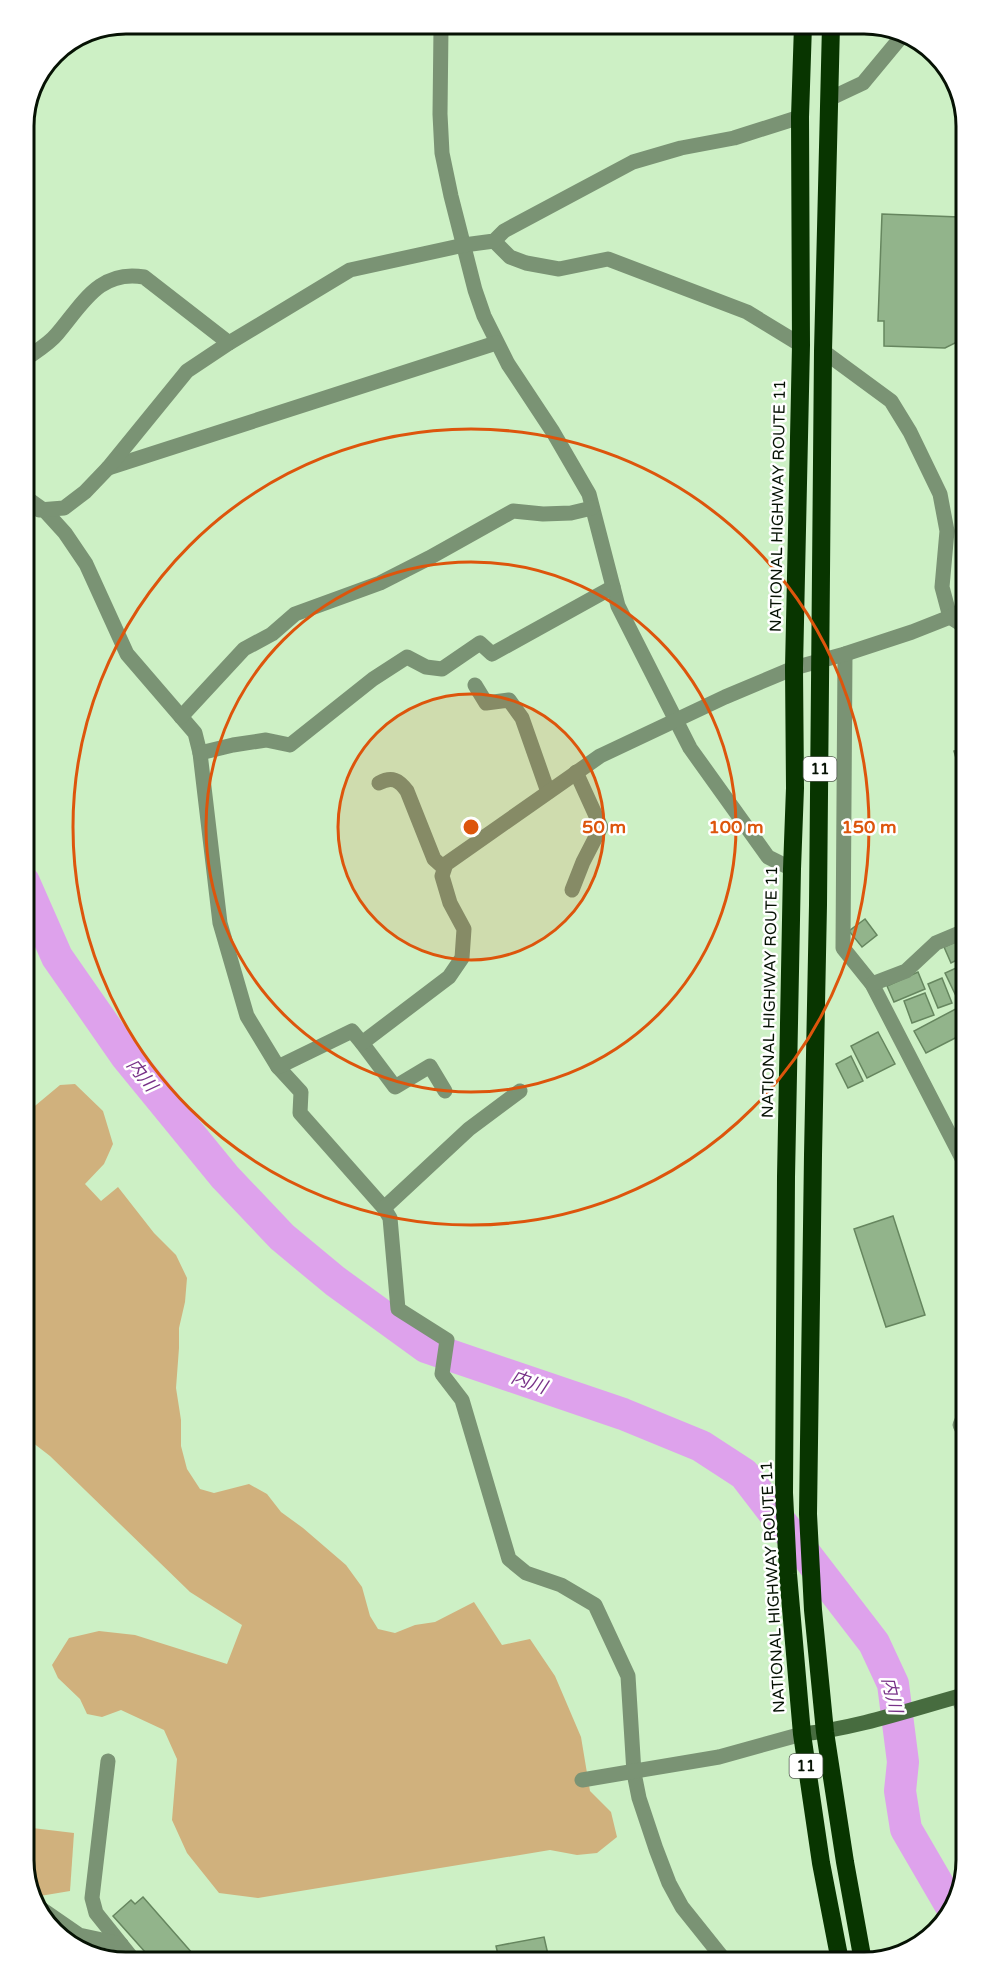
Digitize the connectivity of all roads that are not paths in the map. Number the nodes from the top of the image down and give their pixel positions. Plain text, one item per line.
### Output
1 (441, 34) edge
2 (803, 35) edge
3 (831, 35) edge
4 (898, 41) edge
5 (829, 99) junction
6 (800, 117) junction
7 (494, 241) junction
8 (464, 245) junction
9 (229, 343) junction
10 (496, 343) junction
11 (801, 345) junction
12 (823, 351) junction
13 (35, 352) edge
14 (108, 468) junction
15 (35, 504) edge
16 (592, 507) junction
17 (35, 510) edge
18 (45, 511) junction
19 (613, 587) junction
20 (956, 614) edge
21 (950, 617) junction
22 (956, 621) edge
23 (845, 654) junction
24 (821, 660) junction
25 (794, 668) junction
26 (475, 685) dead end
27 (181, 717) junction
28 (676, 720) junction
29 (200, 753) junction
30 (576, 772) junction
31 (380, 783) dead end
32 (548, 792) junction
33 (444, 868) junction
34 (792, 869) junction
35 (572, 890) dead end
36 (956, 935) edge
37 (872, 984) junction
38 (362, 1043) junction
39 (278, 1067) junction
40 (445, 1091) dead end
41 (520, 1091) dead end
42 (956, 1147) edge
43 (384, 1208) junction
44 (956, 1698) edge
45 (825, 1732) junction
46 (802, 1734) junction
47 (108, 1761) dead end
48 (634, 1773) junction
49 (582, 1780) dead end
50 (64, 1927) edge
51 (121, 1944) junction
52 (127, 1952) edge
53 (718, 1952) edge
54 (838, 1952) edge
55 (861, 1952) edge

1 - 8 street
2 - 6 highway, NATIONAL HIGHWAY ROUTE 11 / 11
3 - 5 highway, 11
4 - 5 street
5 - 12 highway, 11
6 - 7 street
6 - 11 highway, NATIONAL HIGHWAY ROUTE 11 / 11
7 - 8 street
7 - 11 street
8 - 9 street
8 - 10 street
9 - 13 street
9 - 14 street
10 - 14 street
10 - 16 street
11 - 25 highway, NATIONAL HIGHWAY ROUTE 11 / 11
12 - 21 street
12 - 24 highway, 11
14 - 18 street
15 - 18 street
16 - 19 street
16 - 27 street
17 - 18 street
18 - 27 street
19 - 28 street
19 - 29 street
20 - 21 street
21 - 22 street
21 - 23 street
23 - 24 street
23 - 37 street
24 - 25 street
24 - 45 highway, 11
25 - 28 street
25 - 34 highway, NATIONAL HIGHWAY ROUTE 11 / 11
26 - 32 street
27 - 29 street
28 - 30 street
28 - 34 street
29 - 39 street
30 - 32 street
30 - 35 street
31 - 33 street
32 - 33 street
33 - 38 street
34 - 46 highway, NATIONAL HIGHWAY ROUTE 11 / 11
36 - 37 street
37 - 42 street
38 - 39 street
38 - 40 street
39 - 43 street
41 - 43 street
43 - 48 street
44 - 45 street
45 - 46 street
45 - 55 highway, 11
46 - 48 street
46 - 54 highway, NATIONAL HIGHWAY ROUTE 11 / 11
47 - 51 street
48 - 49 street
48 - 53 street
50 - 51 street
51 - 52 street

